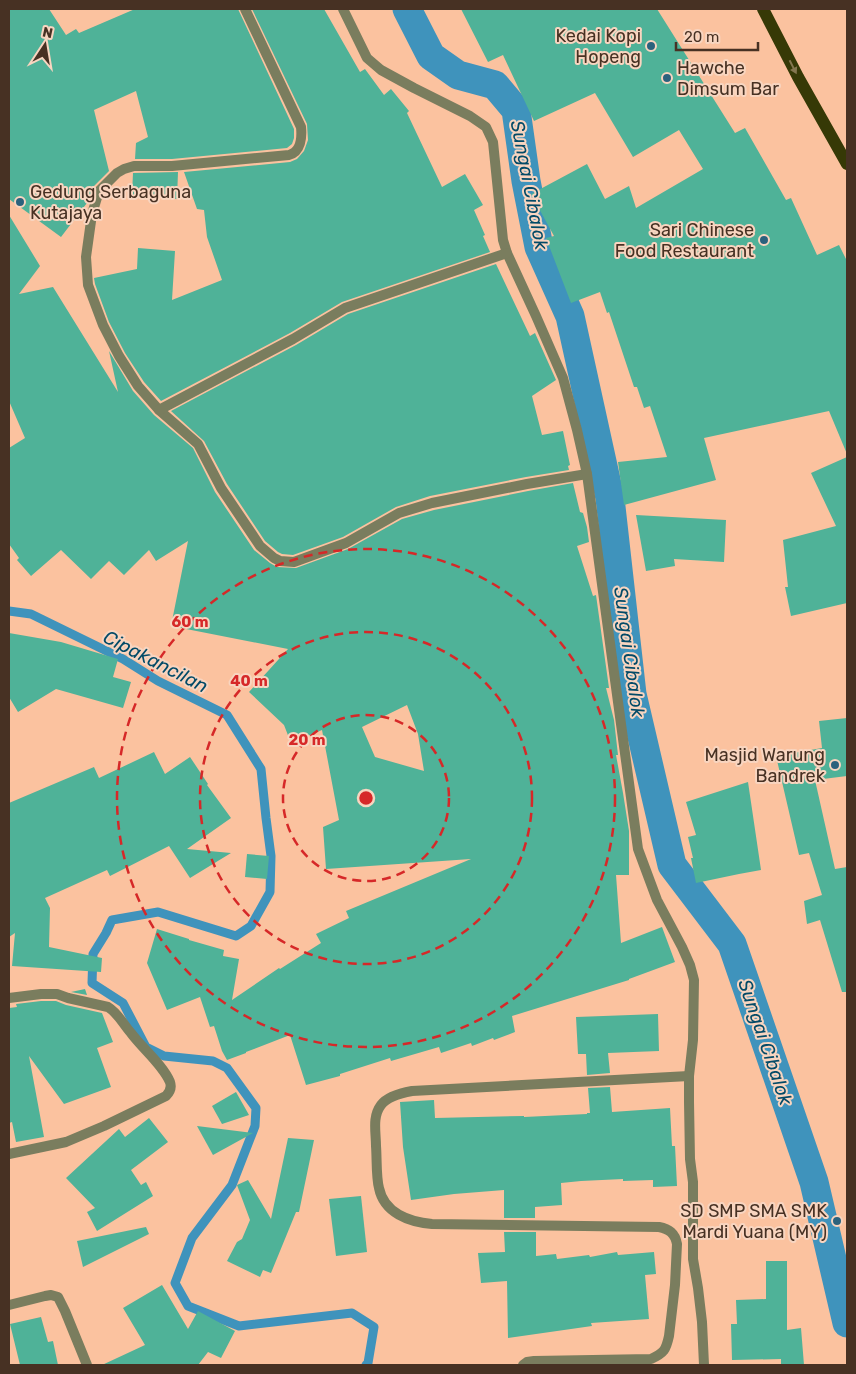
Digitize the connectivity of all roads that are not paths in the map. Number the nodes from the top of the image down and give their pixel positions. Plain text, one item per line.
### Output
1 (245, 9) edge
2 (343, 9) edge
3 (763, 9) edge
4 (847, 164) edge
5 (507, 253) junction
6 (159, 410) junction
7 (587, 474) junction
8 (9, 998) edge
9 (689, 1076) junction
10 (9, 1154) edge
11 (9, 1305) edge
12 (87, 1365) edge
13 (523, 1365) edge
14 (704, 1365) edge

1 - 6 street
2 - 5 street
3 -> 4 main road
5 - 6 street
5 - 7 street
6 - 7 street
7 - 9 street
8 - 10 street
9 - 13 street
9 - 14 street
11 - 12 street

